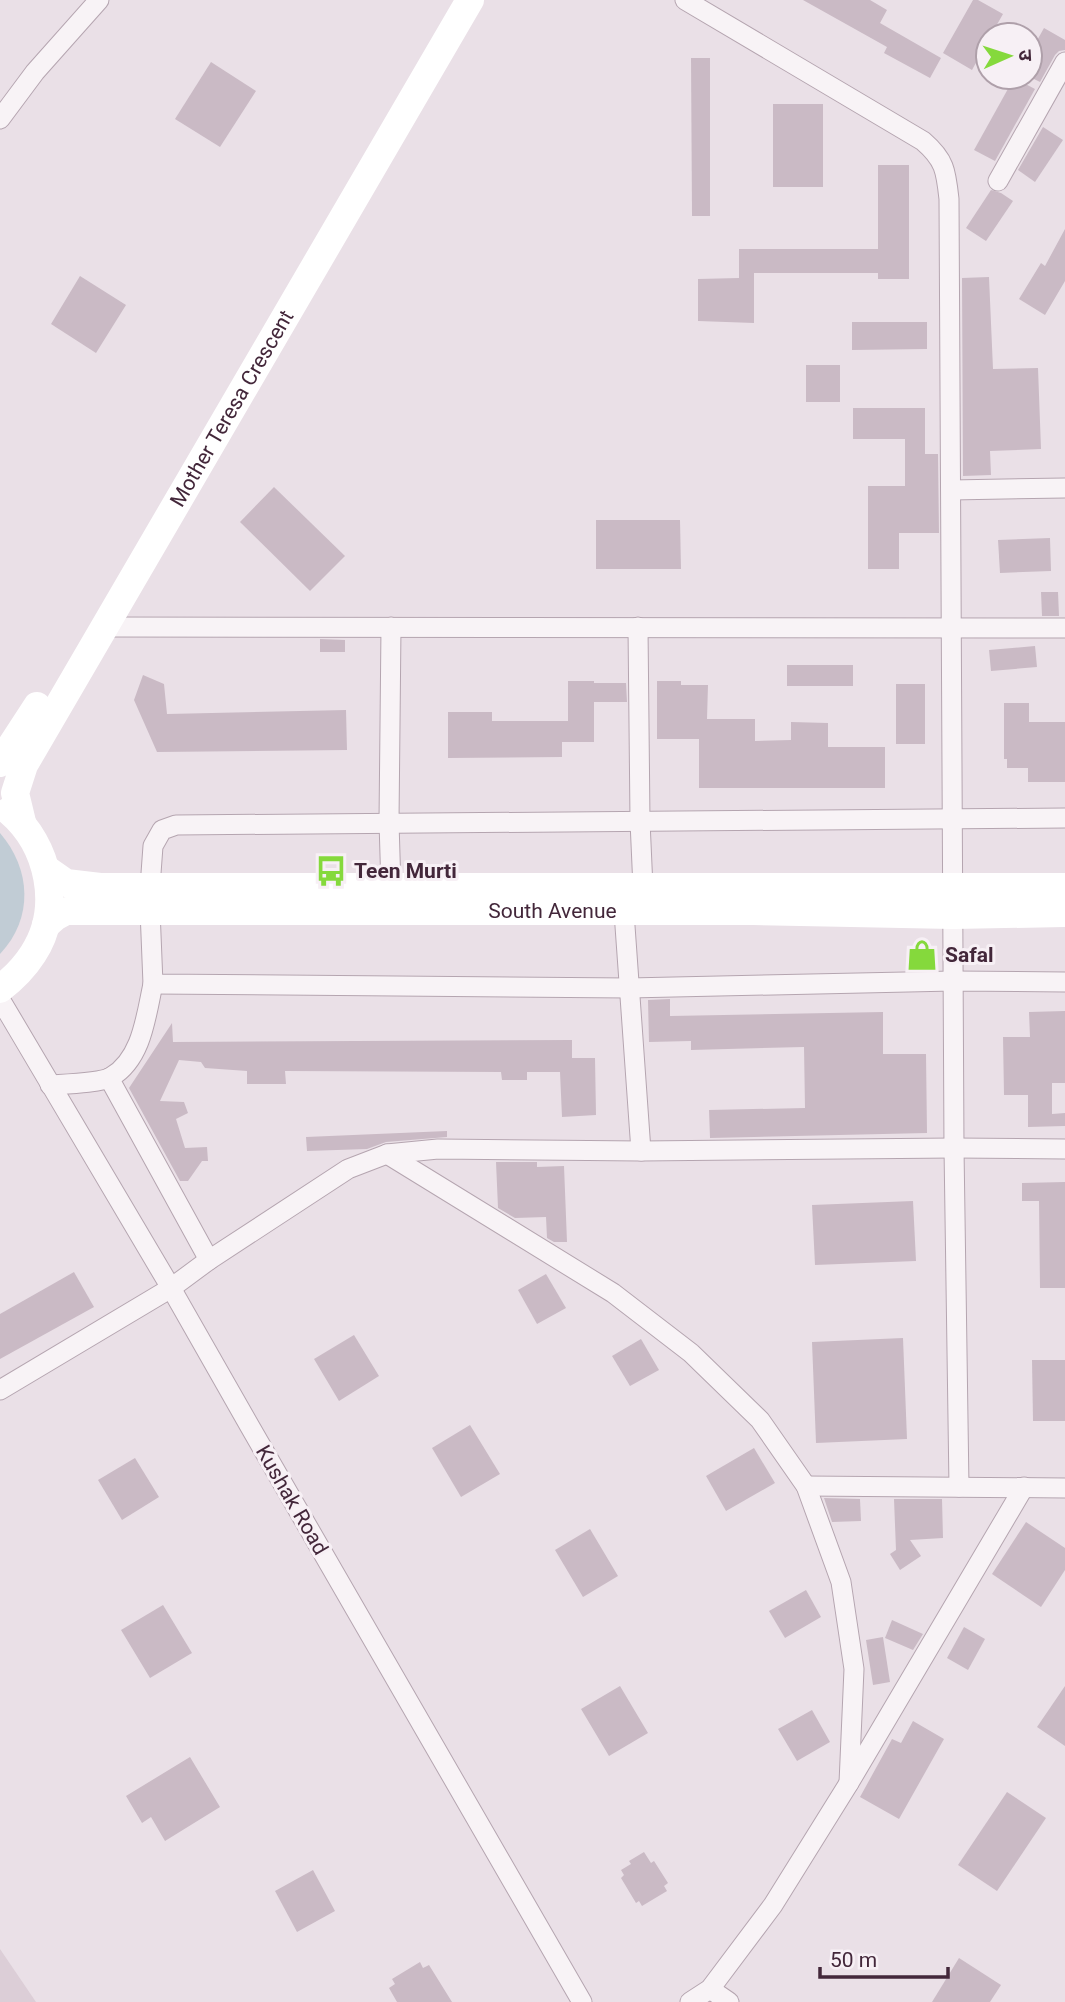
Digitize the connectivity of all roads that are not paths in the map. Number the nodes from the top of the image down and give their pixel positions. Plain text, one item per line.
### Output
1 (99, 0) edge
2 (449, 0) edge
3 (470, 0) edge
4 (685, 0) edge
5 (1065, 62) edge
6 (0, 119) edge
7 (998, 181) dead end
8 (1065, 488) edge
9 (951, 490) junction
10 (105, 627) junction
11 (391, 627) junction
12 (638, 627) junction
13 (951, 628) junction
14 (1065, 628) edge
15 (0, 762) edge
16 (0, 804) edge
17 (1065, 818) edge
18 (952, 819) junction
19 (640, 821) junction
20 (22, 822) junction
21 (389, 822) junction
22 (46, 869) junction
23 (391, 887) junction
24 (1065, 887) edge
25 (643, 888) junction
26 (150, 899) junction
27 (953, 901) junction
28 (624, 912) junction
29 (1065, 913) edge
30 (46, 925) junction
31 (953, 981) junction
32 (1065, 982) edge
33 (153, 984) junction
34 (629, 988) junction
35 (0, 989) edge
36 (0, 999) edge
37 (109, 1078) junction
38 (50, 1085) junction
39 (954, 1148) junction
40 (1065, 1149) edge
41 (641, 1151) junction
42 (387, 1154) junction
43 (209, 1260) junction
44 (172, 1288) junction
45 (0, 1390) edge
46 (806, 1486) junction
47 (959, 1487) junction
48 (1024, 1488) junction
49 (1065, 1488) edge
50 (849, 1783) junction
51 (710, 1989) junction
52 (582, 2002) edge
53 (690, 2002) edge
54 (729, 2002) edge

1 - 6 street
2 - 15 main road, Mother Teresa Crescent
3 - 10 main road, Mother Teresa Crescent
4 - 9 street
5 - 7 street
8 - 9 street
9 - 13 street
10 - 11 street
10 - 20 main road, Mother Teresa Crescent
11 - 12 street
11 - 21 street
12 - 13 street
12 - 19 street
13 - 14 street
13 - 18 street
16 - 20 main road
17 - 18 street
18 - 19 street
18 - 27 street
19 - 21 street
19 - 25 street
20 - 22 main road
21 - 23 street
21 - 26 street
22 - 26 main road, South Avenue
22 - 30 main road
23 - 25 main road, South Avenue
23 - 26 main road, South Avenue
24 - 27 main road, South Avenue
25 - 27 main road, South Avenue
26 - 28 main road, South Avenue
26 - 30 main road, South Avenue
26 - 33 street
27 - 28 main road, South Avenue
27 - 29 main road, South Avenue
27 - 31 street
28 - 34 street
30 - 35 main road
31 - 32 street
31 - 34 street
31 - 39 street
33 - 34 street
33 - 37 street
34 - 41 street
36 - 38 street, Kushak Road
37 - 38 street
37 - 43 street
38 - 44 street, Kushak Road
39 - 40 street
39 - 41 street
39 - 47 street
41 - 42 street
42 - 43 street
42 - 46 street
43 - 44 street
44 - 45 street
44 - 52 street, Kushak Road
46 - 47 street
46 - 50 street
47 - 48 street
48 - 49 street
48 - 50 street
50 - 51 street
51 - 53 street
51 - 54 street

